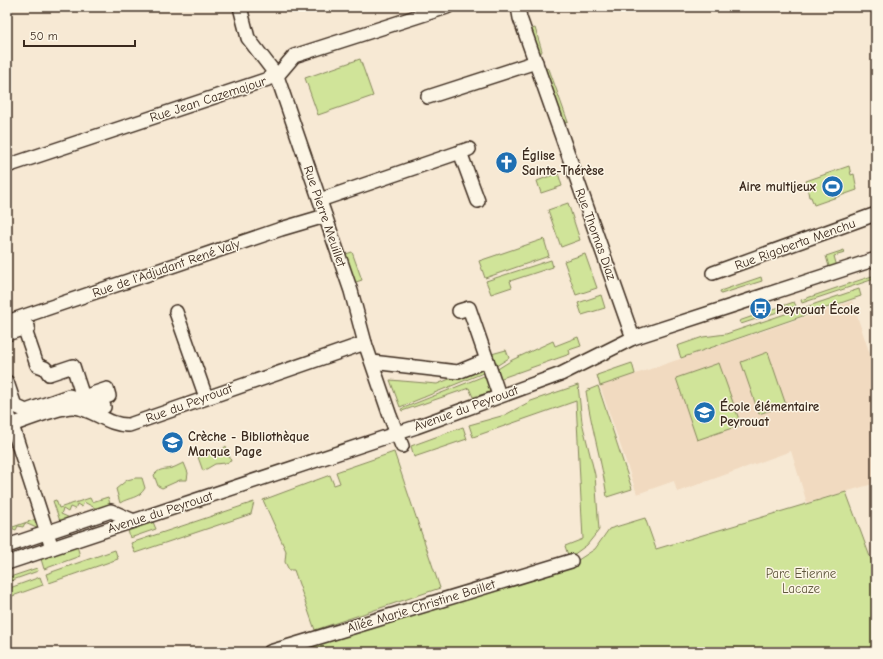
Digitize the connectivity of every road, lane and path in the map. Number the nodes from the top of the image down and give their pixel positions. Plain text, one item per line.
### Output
1 (240, 7) edge
2 (447, 7) edge
3 (518, 7) edge
4 (536, 62) junction
5 (277, 76) junction
6 (428, 97) dead end
7 (7, 166) edge
8 (320, 200) junction
9 (478, 201) dead end
10 (876, 214) edge
11 (325, 216) junction
12 (875, 261) edge
13 (713, 273) dead end
14 (459, 311) dead end
15 (176, 312) dead end
16 (7, 322) edge
17 (7, 334) edge
18 (633, 338) junction
19 (365, 343) junction
20 (487, 360) junction
21 (372, 362) junction
22 (7, 382) edge
23 (212, 395) junction
24 (499, 395) junction
25 (7, 410) edge
26 (12, 425) junction
27 (396, 433) junction
28 (402, 446) dead end
29 (134, 521) junction
30 (48, 533) junction
31 (7, 546) edge
32 (52, 548) junction
33 (572, 561) dead end
34 (7, 563) edge
35 (270, 652) edge

1 - 5 street, Rue Pierre Meuillet
2 - 5 street, Rue Jean Cazemajour
3 - 4 street, Rue Thomas Diaz
4 - 6 street
4 - 18 street, Rue Thomas Diaz
5 - 7 street, Rue Jean Cazemajour
5 - 8 street, Rue Pierre Meuillet
8 - 9 street
8 - 11 street, Rue Pierre Meuillet
10 - 13 street, Rue Rigoberta Menchu
11 - 16 street, Rue de l'Adjudant René Valy
11 - 19 street, Rue Pierre Meuillet
12 - 18 street, Avenue du Peyrouat
14 - 20 street
15 - 23 street
17 - 22 street
18 - 24 street, Avenue du Peyrouat
19 - 21 street, Rue Pierre Meuillet
19 - 23 street, Rue du Peyrouat
20 - 21 street
20 - 24 street
21 - 27 street, Rue Pierre Meuillet
23 - 26 street, Rue du Peyrouat
24 - 27 street, Avenue du Peyrouat
25 - 26 street
26 - 30 street
27 - 28 street, Rue Pierre Meuillet
27 - 29 street, Avenue du Peyrouat
29 - 30 street
29 - 32 street, Avenue du Peyrouat
30 - 31 street
30 - 32 street
32 - 34 street, Avenue du Peyrouat
33 - 35 street, Allée Marie Christine Baillet

